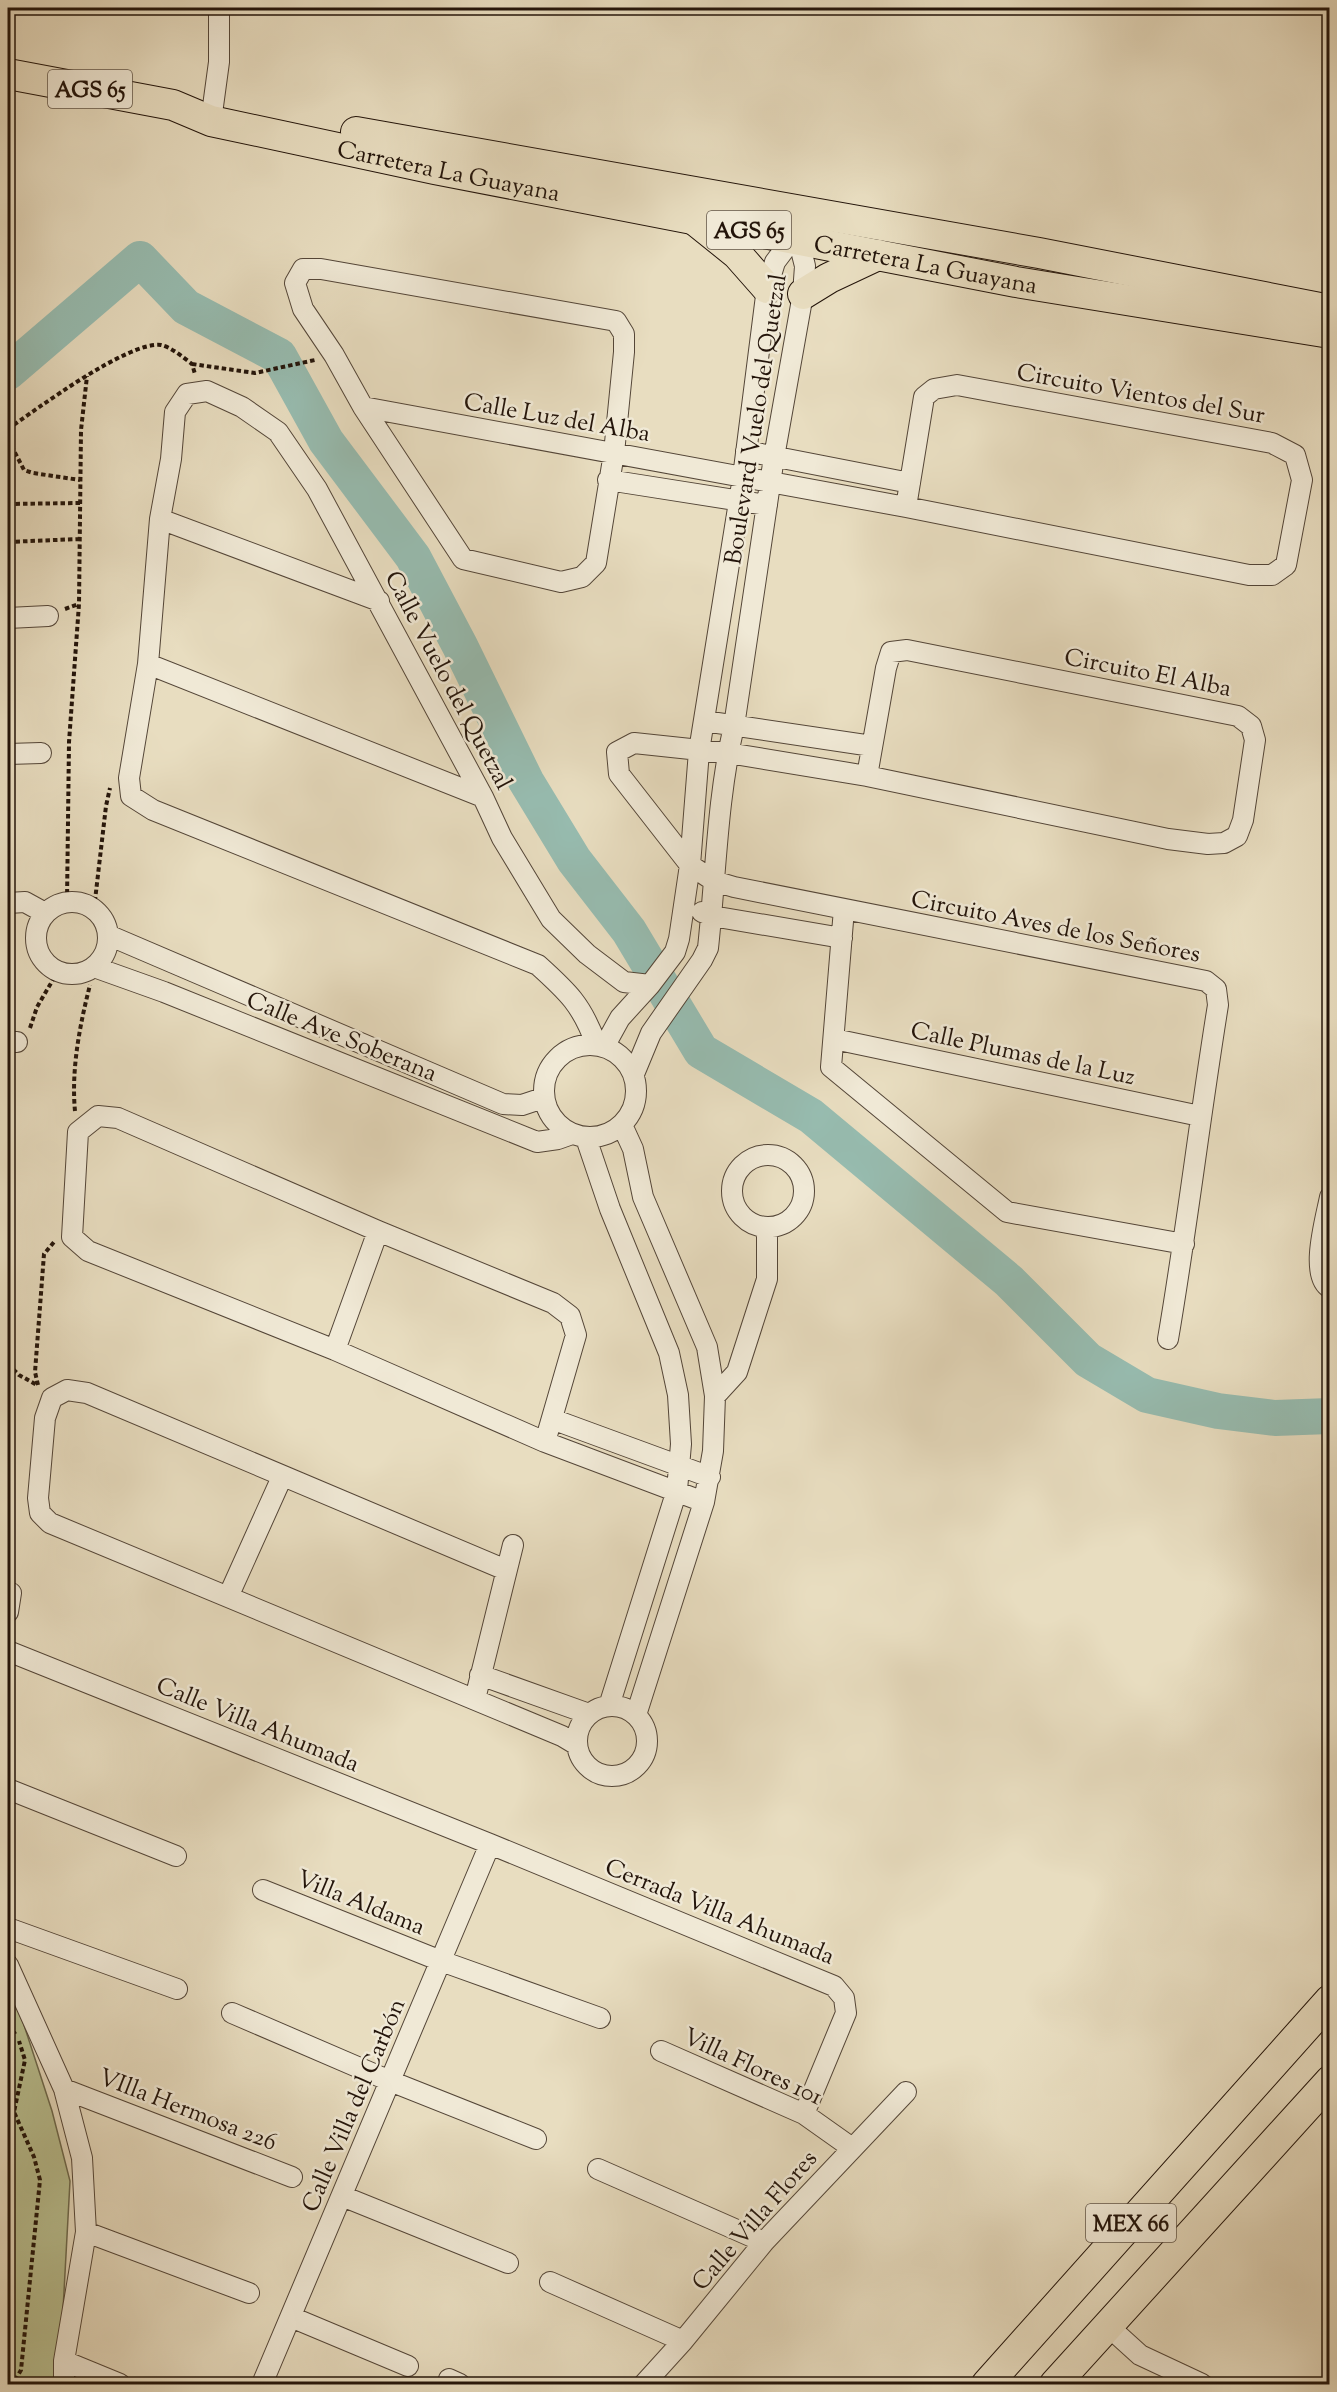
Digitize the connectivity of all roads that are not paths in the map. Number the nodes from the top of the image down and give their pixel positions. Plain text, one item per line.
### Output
1 (219, 8) edge
2 (8, 74) edge
3 (212, 112) junction
4 (597, 174) junction
5 (694, 219) junction
6 (793, 238) junction
7 (1039, 253) junction
8 (878, 255) junction
9 (766, 288) junction
10 (803, 294) junction
11 (1329, 310) edge
12 (1329, 333) edge
13 (363, 407) junction
14 (746, 451) junction
15 (614, 453) junction
16 (774, 457) junction
17 (742, 477) junction
18 (608, 480) junction
19 (771, 482) junction
20 (910, 483) junction
21 (738, 500) junction
22 (767, 505) junction
23 (906, 507) junction
24 (160, 519) junction
25 (379, 601) junction
26 (48, 616) dead end
27 (8, 618) edge
28 (148, 664) junction
29 (704, 721) junction
30 (734, 726) junction
31 (872, 746) junction
32 (699, 751) junction
33 (41, 753) dead end
34 (728, 753) junction
35 (8, 754) edge
36 (867, 776) junction
37 (483, 797) junction
38 (690, 865) junction
39 (714, 881) junction
40 (8, 903) edge
41 (685, 905) junction
42 (844, 909) junction
43 (45, 913) junction
44 (712, 916) junction
45 (108, 935) junction
46 (842, 938) junction
47 (94, 967) junction
48 (650, 985) junction
49 (834, 1039) junction
50 (600, 1046) junction
51 (633, 1074) junction
52 (543, 1098) junction
53 (1200, 1116) junction
54 (622, 1125) junction
55 (579, 1136) junction
56 (1329, 1197) edge
57 (766, 1227) dead end
58 (378, 1231) junction
59 (1184, 1244) junction
60 (1329, 1288) edge
61 (1168, 1339) dead end
62 (335, 1350) junction
63 (716, 1396) junction
64 (552, 1419) junction
65 (545, 1442) junction
66 (680, 1468) junction
67 (282, 1477) junction
68 (710, 1478) junction
69 (677, 1491) junction
70 (704, 1502) junction
71 (513, 1545) dead end
72 (506, 1570) junction
73 (11, 1593) dead end
74 (228, 1597) junction
75 (8, 1612) edge
76 (8, 1651) edge
77 (480, 1675) junction
78 (475, 1699) junction
79 (609, 1706) junction
80 (589, 1714) junction
81 (636, 1715) junction
82 (577, 1745) junction
83 (8, 1789) edge
84 (490, 1844) junction
85 (176, 1857) dead end
86 (262, 1890) dead end
87 (8, 1928) edge
88 (441, 1961) junction
89 (8, 1965) edge
90 (177, 1989) dead end
91 (1329, 2000) edge
92 (232, 2013) dead end
93 (600, 2018) dead end
94 (661, 2051) dead end
95 (390, 2081) junction
96 (1329, 2081) edge
97 (64, 2089) junction
98 (906, 2092) dead end
99 (804, 2114) junction
100 (536, 2139) dead end
101 (852, 2148) junction
102 (598, 2169) dead end
103 (292, 2177) dead end
104 (342, 2196) junction
105 (86, 2232) junction
106 (764, 2242) junction
107 (508, 2263) dead end
108 (550, 2282) dead end
109 (249, 2293) dead end
110 (291, 2317) junction
111 (1108, 2326) junction
112 (683, 2341) junction
113 (64, 2361) junction
114 (408, 2366) dead end
115 (64, 2385) edge
116 (120, 2385) edge
117 (262, 2385) edge
118 (644, 2385) edge
119 (987, 2385) edge
120 (1055, 2385) edge
121 (1202, 2385) edge

1 - 3 street
2 - 3 main road, Carretera La Guayana / AGS 65
3 - 4 main road, Carretera La Guayana / AGS 65
3 - 5 main road, Carretera La Guayana / AGS 65
4 - 6 main road
4 - 7 main road, Carretera La Guayana / AGS 65
5 - 6 main road, Carretera La Guayana / AGS 65
5 - 9 main road
6 - 7 main road
6 - 8 main road, Carretera La Guayana / AGS 65
6 - 9 street, Boulevard Vuelo del Quetzal
6 - 10 street, Boulevard Vuelo del Quetzal
7 - 11 main road, Carretera La Guayana / AGS 65
8 - 10 main road
8 - 12 main road, Carretera La Guayana / AGS 65
9 - 10 street
9 - 14 street, Boulevard Vuelo del Quetzal
10 - 16 street, Boulevard Vuelo del Quetzal
13 - 15 street, Calle Luz del Alba
13 - 15 street
13 - 18 street
14 - 16 street
14 - 17 street, Boulevard Vuelo del Quetzal
15 - 17 street, Calle Luz del Alba
15 - 18 street
16 - 19 street, Boulevard Vuelo del Quetzal
16 - 20 street
17 - 19 street, Calle Luz del Alba
17 - 21 street, Boulevard Vuelo del Quetzal
18 - 21 street
19 - 22 street, Boulevard Vuelo del Quetzal
19 - 23 street, Circuito Vientos del Sur
20 - 23 street, Circuito Vientos del Sur
20 - 23 street, Circuito Vientos del Sur
21 - 22 street
21 - 29 street, Boulevard Vuelo del Quetzal
22 - 30 street, Boulevard Vuelo del Quetzal
24 - 25 street
24 - 25 street, Calle Vuelo del Quetzal
24 - 28 street
25 - 37 street, Calle Vuelo del Quetzal
26 - 27 street
28 - 37 street
28 - 50 street
29 - 30 street
29 - 32 street, Boulevard Vuelo del Quetzal
30 - 31 street
30 - 34 street, Boulevard Vuelo del Quetzal
31 - 36 street, Circuito El Alba
31 - 36 street, Circuito El Alba
32 - 34 street, Circuito El Alba
32 - 38 street, Boulevard Vuelo del Quetzal
32 - 38 street, Circuito Aves de los Señores
33 - 35 street
34 - 36 street, Circuito El Alba
34 - 39 street, Boulevard Vuelo del Quetzal
37 - 48 street, Calle Vuelo del Quetzal
38 - 39 street, Circuito Aves de los Señores
38 - 41 street, Boulevard Vuelo del Quetzal
39 - 42 street, Circuito Aves de los Señores
39 - 44 street, Boulevard Vuelo del Quetzal
40 - 43 street
41 - 44 street
41 - 48 street, Boulevard Vuelo del Quetzal
42 - 46 street
42 - 53 street, Circuito Aves de los Señores
43 - 45 street
43 - 47 street
44 - 46 street
44 - 51 street, Boulevard Vuelo del Quetzal
45 - 47 street
45 - 52 street, Calle Ave Soberana
46 - 49 street
47 - 55 street, Calle Ave Soberana
48 - 50 street, Boulevard Vuelo del Quetzal
49 - 53 street, Calle Plumas de la Luz
49 - 59 street
50 - 51 street
50 - 52 street
51 - 54 street
52 - 55 street
53 - 59 street, Circuito Aves de los Señores
54 - 55 street
54 - 63 street
55 - 66 street
56 - 60 street
57 - 63 street
58 - 62 street
58 - 62 street
58 - 64 street
59 - 61 street, Circuito Aves de los Señores
62 - 65 street
63 - 68 street
64 - 65 street
64 - 66 street
65 - 69 street
66 - 68 street
66 - 69 street
67 - 72 street
67 - 74 street
67 - 74 street
68 - 70 street
69 - 70 street
69 - 79 street
70 - 81 street
71 - 72 street
72 - 77 street
73 - 75 street
74 - 78 street
76 - 84 street, Calle Villa Ahumada
77 - 78 street
77 - 80 street
78 - 82 street
79 - 80 street
79 - 81 street
80 - 82 street
81 - 82 street
83 - 85 street
84 - 88 street, Calle Villa del Carbón
84 - 99 street, Cerrada Villa Ahumada
86 - 88 street, Villa Aldama
87 - 90 street
88 - 93 street, Villa Aldama
88 - 95 street, Calle Villa del Carbón
89 - 97 street
91 - 119 main road, MEX 66
92 - 95 street
94 - 99 street, Villa Flores 101
95 - 100 street
95 - 104 street, Calle Villa del Carbón
96 - 111 main road, MEX 66
97 - 103 street, VIlla Hermosa 226
97 - 105 street
98 - 101 street, Calle Villa Flores
99 - 101 street, Villa Flores 101
101 - 106 street, Calle Villa Flores
102 - 106 street
104 - 107 street
104 - 110 street, Calle Villa del Carbón
105 - 109 street
105 - 113 street
106 - 112 street, Calle Villa Flores
108 - 112 street
110 - 114 street
110 - 117 street, Calle Villa del Carbón
111 - 120 main road, MEX 66
111 - 121 street
112 - 118 street, Calle Villa Flores
113 - 115 street
113 - 116 street

